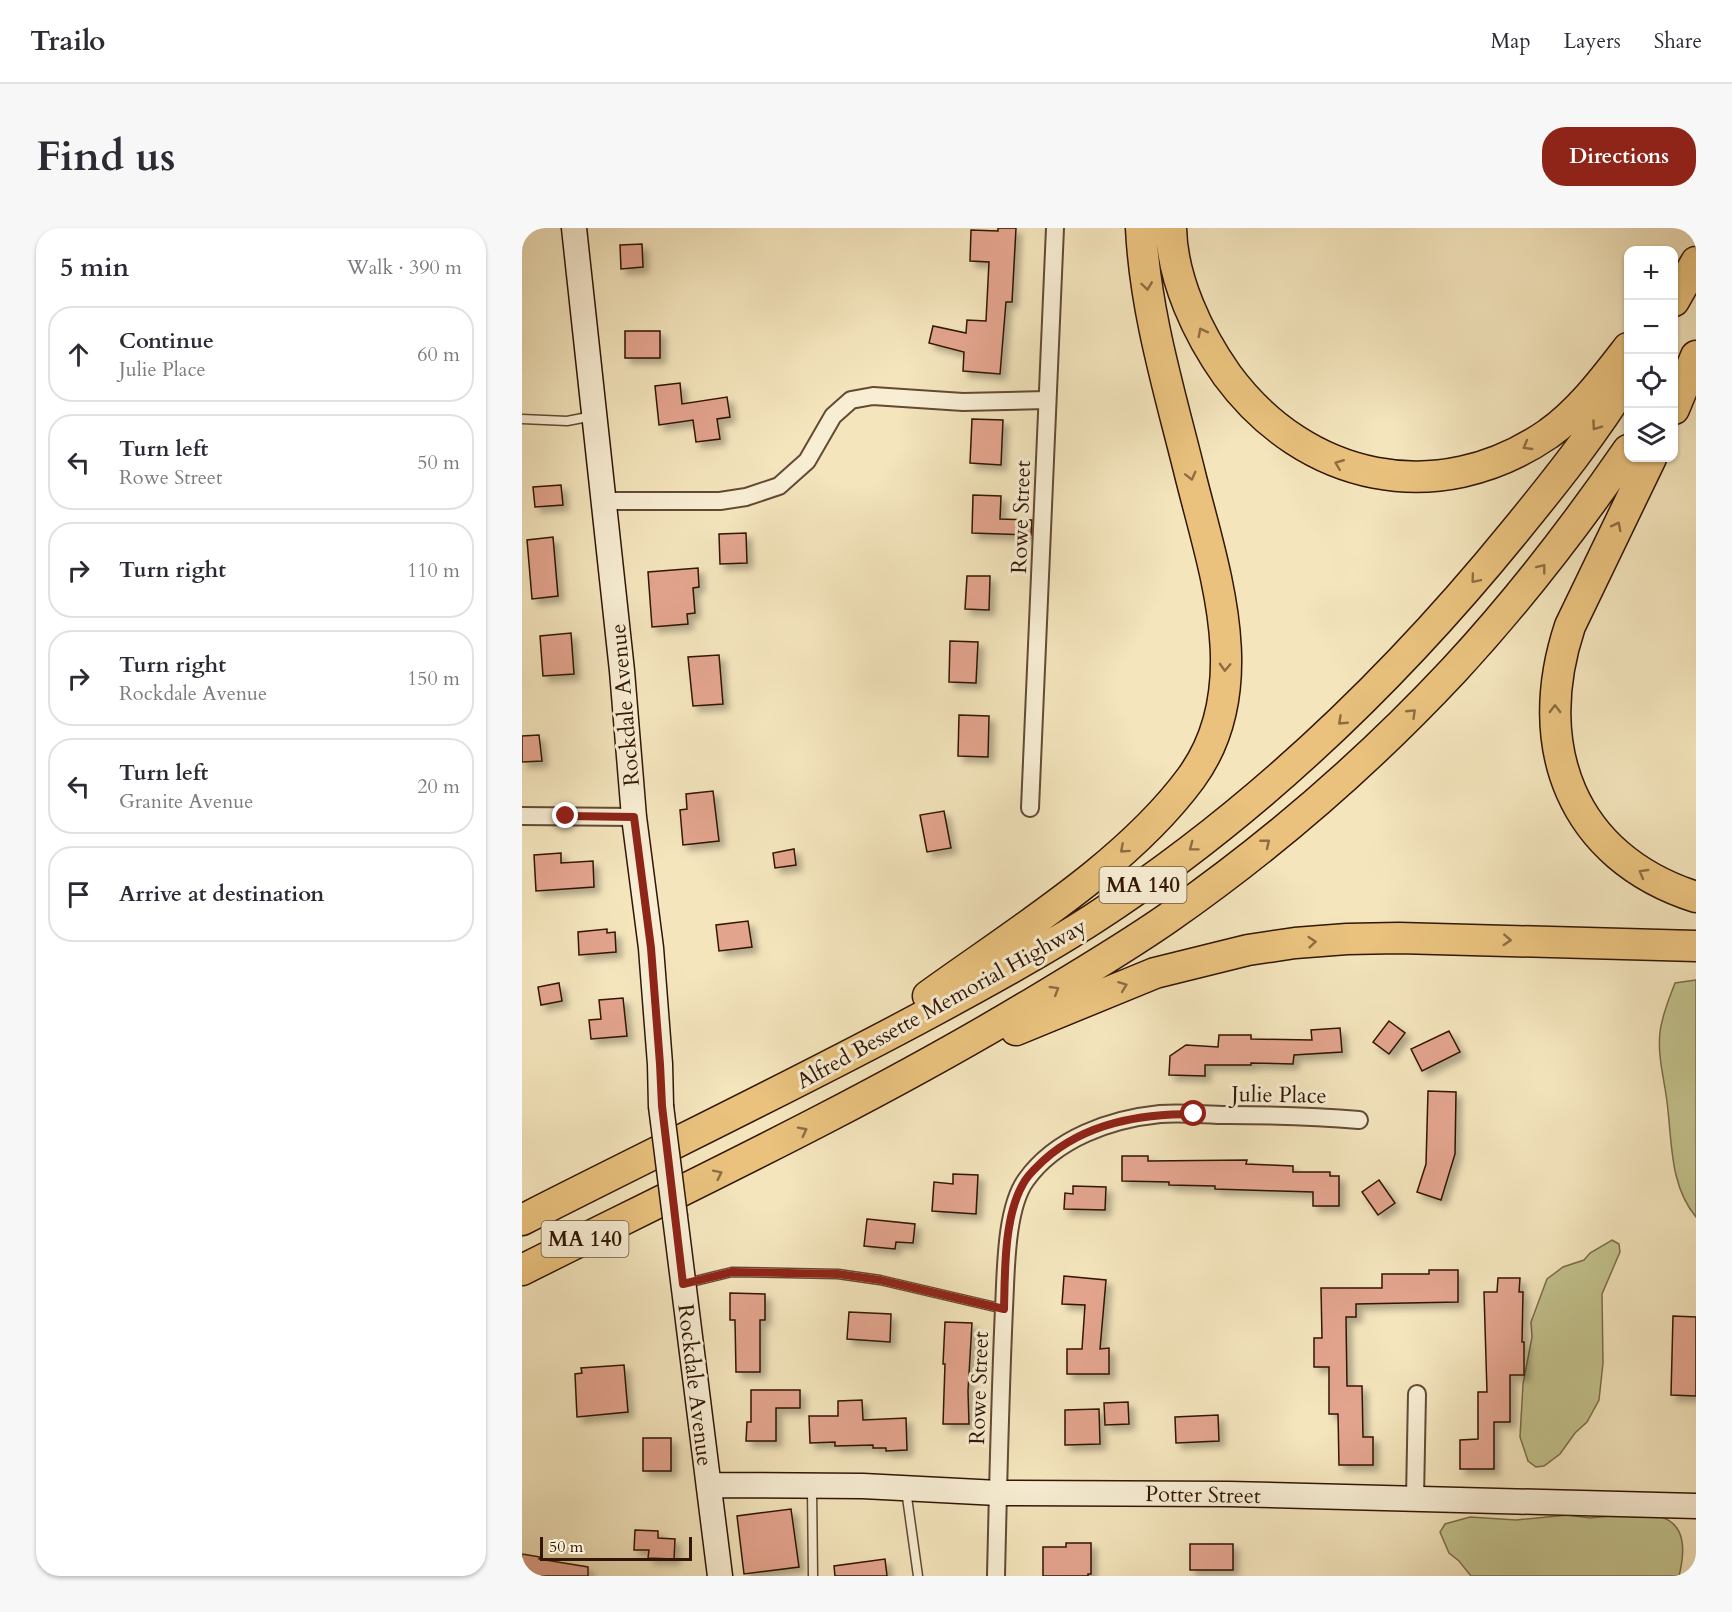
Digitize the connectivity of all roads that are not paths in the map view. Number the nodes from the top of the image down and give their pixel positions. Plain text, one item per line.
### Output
1 (574, 228) edge
2 (1055, 228) edge
3 (1141, 228) edge
4 (1171, 228) edge
5 (1696, 260) edge
6 (1678, 284) edge
7 (1675, 300) edge
8 (1696, 349) edge
9 (1624, 354) edge
10 (1696, 356) edge
11 (1678, 378) edge
12 (1624, 385) edge
13 (1046, 400) junction
14 (1674, 408) edge
15 (595, 415) junction
16 (522, 419) edge
17 (1624, 457) edge
18 (1649, 462) edge
19 (603, 501) junction
20 (1030, 808) dead end
21 (522, 816) edge
22 (634, 817) junction
23 (1696, 897) edge
24 (1696, 946) edge
25 (836, 1062) junction
26 (914, 1072) junction
27 (1359, 1120) dead end
28 (1033, 1170) joint
29 (522, 1220) edge
30 (522, 1270) edge
31 (683, 1284) junction
32 (1004, 1309) junction
33 (1417, 1394) dead end
34 (709, 1485) junction
35 (812, 1486) junction
36 (905, 1488) junction
37 (998, 1493) junction
38 (1415, 1498) junction
39 (1696, 1506) edge
40 (720, 1576) edge
41 (813, 1576) edge
42 (918, 1576) edge
43 (996, 1576) edge

1 - 15 main road, Rockdale Avenue
2 - 13 street, Rowe Street
3 -> 25 highway
9 -> 4 highway
5 - 6 highway
5 - 7 highway
8 - 11 highway
10 - 14 highway
12 -> 25 highway, Alfred Bessette Memorial Highway / MA 140
13 - 19 street
13 - 20 street, Rowe Street
15 - 16 lane
15 - 19 main road, Rockdale Avenue
26 -> 17 highway, Alfred Bessette Memorial Highway / MA 140
23 -> 18 highway
19 - 22 main road, Rockdale Avenue
21 - 22 street
22 - 31 main road, Rockdale Avenue, bridge
26 -> 24 highway
25 - 29 highway, Alfred Bessette Memorial Highway / MA 140
30 -> 26 highway, Alfred Bessette Memorial Highway / MA 140
27 - 28 street, Julie Place
28 - 32 street, Rowe Street
31 - 32 lane
31 - 34 main road, Rockdale Avenue
32 - 37 street, Rowe Street
33 - 38 street
34 - 35 main road, Potter Street
34 - 40 main road, Rockdale Avenue
35 - 36 main road, Potter Street
35 - 41 lane
36 - 37 main road, Potter Street
36 - 42 lane
37 - 38 main road, Potter Street
37 - 43 street, Rowe Street
38 - 39 main road, Potter Street

